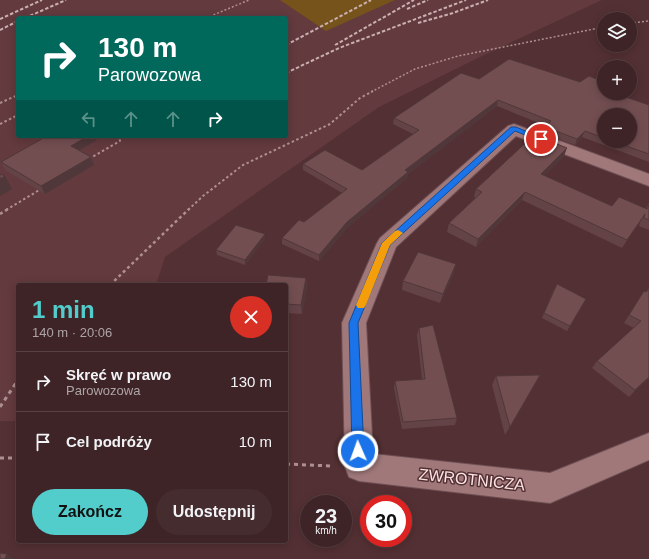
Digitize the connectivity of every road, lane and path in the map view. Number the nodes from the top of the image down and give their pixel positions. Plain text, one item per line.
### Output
1 (249, 0) edge
2 (211, 16) edge
3 (649, 21) edge
4 (637, 22) edge
5 (597, 28) edge
6 (16, 96) edge
7 (0, 103) edge
8 (16, 116) edge
9 (0, 124) edge
10 (120, 138) edge
11 (87, 161) edge
12 (649, 180) edge
13 (47, 185) edge
14 (0, 214) edge
15 (112, 283) edge
16 (16, 383) edge
17 (0, 407) edge
18 (649, 446) edge
19 (0, 458) edge
20 (16, 458) edge
21 (288, 464) edge
22 (359, 466) junction

1 - 2 path
3 - 4 path
5 - 15 path
6 - 7 path
8 - 9 path
10 - 11 path
12 - 22 street
13 - 14 path
16 - 17 path
18 - 22 street, ZWROTNICZA
19 - 20 path
21 - 22 path

